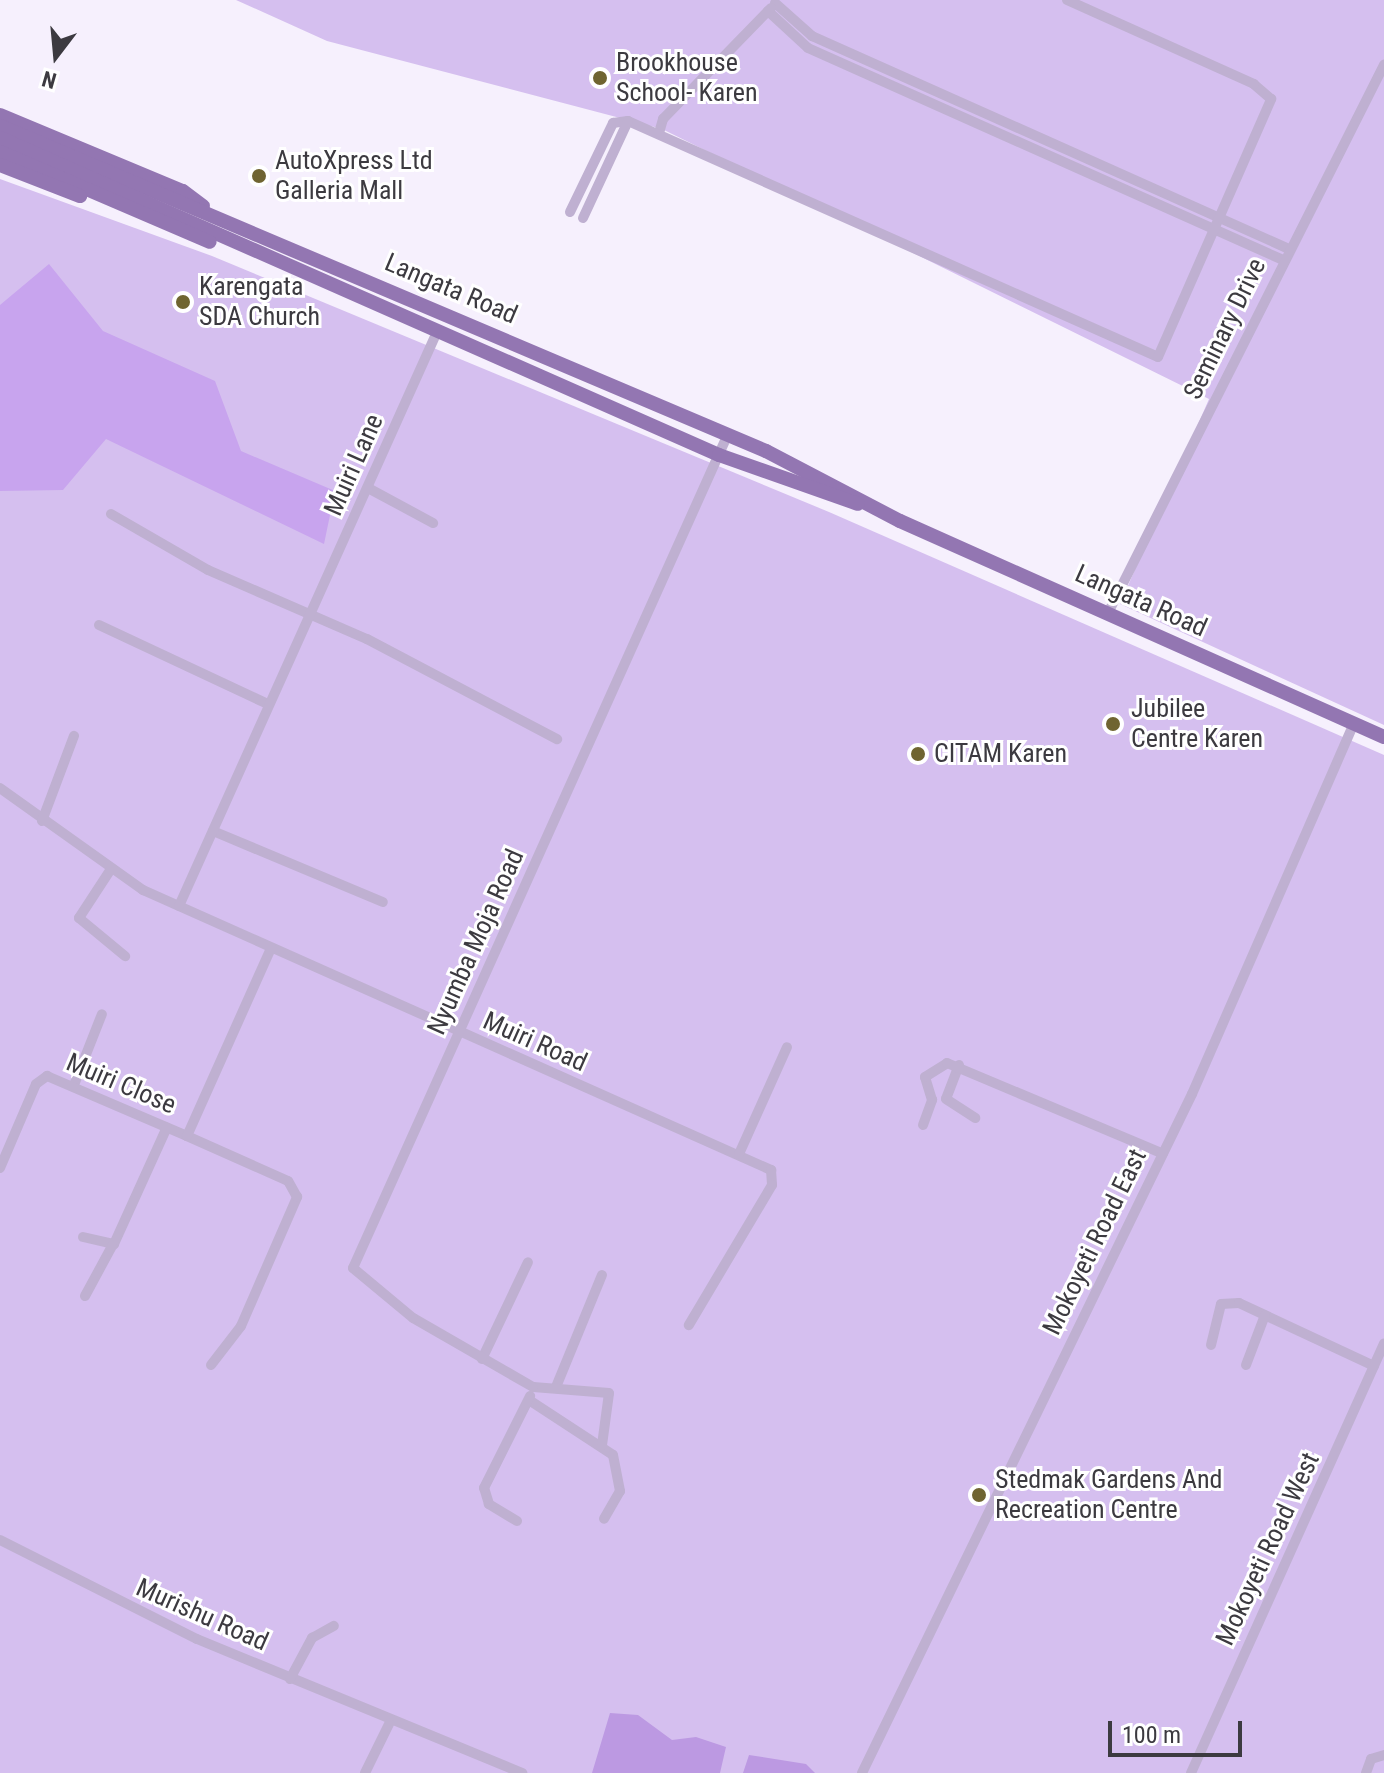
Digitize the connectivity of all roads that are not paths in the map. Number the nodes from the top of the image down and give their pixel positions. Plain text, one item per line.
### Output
1 (1067, 0) edge
2 (774, 5) edge
3 (1384, 65) edge
4 (0, 115) edge
5 (628, 121) junction
6 (0, 126) edge
7 (659, 133) junction
8 (0, 138) edge
9 (0, 152) edge
10 (0, 165) edge
11 (207, 210) junction
12 (570, 212) dead end
13 (145, 217) junction
14 (583, 218) dead end
15 (1217, 224) junction
16 (1289, 249) junction
17 (253, 251) junction
18 (1283, 260) junction
19 (437, 332) junction
20 (728, 434) junction
21 (719, 455) junction
22 (368, 488) junction
23 (878, 510) junction
24 (111, 514) dead end
25 (433, 523) dead end
26 (1108, 613) junction
27 (309, 615) junction
28 (99, 625) dead end
29 (268, 704) junction
30 (1354, 724) junction
31 (74, 736) dead end
32 (1384, 737) edge
33 (557, 739) dead end
34 (0, 788) edge
35 (42, 821) junction
36 (213, 831) junction
37 (109, 872) junction
38 (383, 902) dead end
39 (179, 906) junction
40 (271, 948) junction
41 (125, 956) dead end
42 (102, 1014) dead end
43 (459, 1032) junction
44 (787, 1047) dead end
45 (959, 1065) junction
46 (74, 1085) junction
47 (975, 1118) dead end
48 (923, 1125) dead end
49 (167, 1127) junction
50 (187, 1136) junction
51 (739, 1154) junction
52 (1163, 1154) junction
53 (0, 1168) edge
54 (83, 1237) dead end
55 (112, 1246) junction
56 (528, 1262) dead end
57 (602, 1275) dead end
58 (85, 1296) dead end
59 (1265, 1315) junction
60 (689, 1325) dead end
61 (1384, 1343) edge
62 (1211, 1345) dead end
63 (482, 1359) junction
64 (211, 1365) dead end
65 (1246, 1365) dead end
66 (1374, 1366) junction
67 (533, 1387) junction
68 (556, 1387) junction
69 (529, 1400) junction
70 (602, 1445) junction
71 (604, 1519) dead end
72 (517, 1521) dead end
73 (0, 1540) edge
74 (334, 1626) dead end
75 (290, 1679) junction
76 (389, 1724) junction
77 (1384, 1755) edge
78 (365, 1773) edge
79 (522, 1773) edge
80 (862, 1773) edge
81 (1191, 1773) edge
82 (1366, 1773) edge

1 - 15 street
2 - 7 street
2 - 15 street
3 - 16 street, Seminary Drive
4 - 11 main road
5 - 7 street
5 - 12 street
5 - 14 street
6 - 11 main road, Langata Road
7 - 15 street
8 - 17 main road, Langata Road
9 - 13 main road
10 - 13 main road
11 - 20 main road, Langata Road
13 - 17 main road
15 - 16 street
15 - 18 street
16 - 18 street, Seminary Drive
17 - 19 main road, Langata Road
18 - 26 street, Seminary Drive
19 - 21 main road, Langata Road
19 - 22 street, Muiri Lane
20 - 21 street, Nyumba Moja Road
20 - 23 main road, Langata Road
21 - 23 main road, Langata Road
21 - 43 street, Nyumba Moja Road
22 - 25 street
22 - 27 street, Muiri Lane
23 - 26 main road, Langata Road
24 - 27 street
26 - 30 main road, Langata Road
27 - 29 street, Muiri Lane
27 - 33 street
28 - 29 street
29 - 36 street, Muiri Lane
30 - 32 main road, Langata Road
30 - 52 street, Mokoyeti Road East
31 - 35 street
34 - 35 street, Muiri Road
35 - 37 street, Muiri Road
36 - 38 street
36 - 39 street, Muiri Lane
37 - 39 street, Muiri Road
37 - 41 street
39 - 40 street, Muiri Road
40 - 43 street, Muiri Road
40 - 50 street, Muiri Close
42 - 46 street
43 - 51 street, Muiri Road
43 - 63 street, Nyumba Moja Road
44 - 51 street
45 - 47 street
45 - 48 street
45 - 52 street
46 - 49 street, Muiri Close
46 - 53 street, Muiri Close
49 - 50 street, Muiri Close
49 - 55 street
50 - 64 street, Muiri Close
51 - 60 street, Muiri Road
52 - 80 street, Mokoyeti Road East
54 - 55 street
55 - 58 street
56 - 63 street
57 - 68 street
59 - 62 street
59 - 65 street
59 - 66 street
61 - 66 street, Mokoyeti Road West
63 - 67 street, Nyumba Moja Road
66 - 81 street, Mokoyeti Road West
67 - 68 street
67 - 69 street
68 - 70 street
69 - 70 street
69 - 72 street
70 - 71 street
73 - 75 street, Murishu Road
74 - 75 street
75 - 76 street, Murishu Road
76 - 78 street
76 - 79 street, Murishu Road
77 - 82 street

